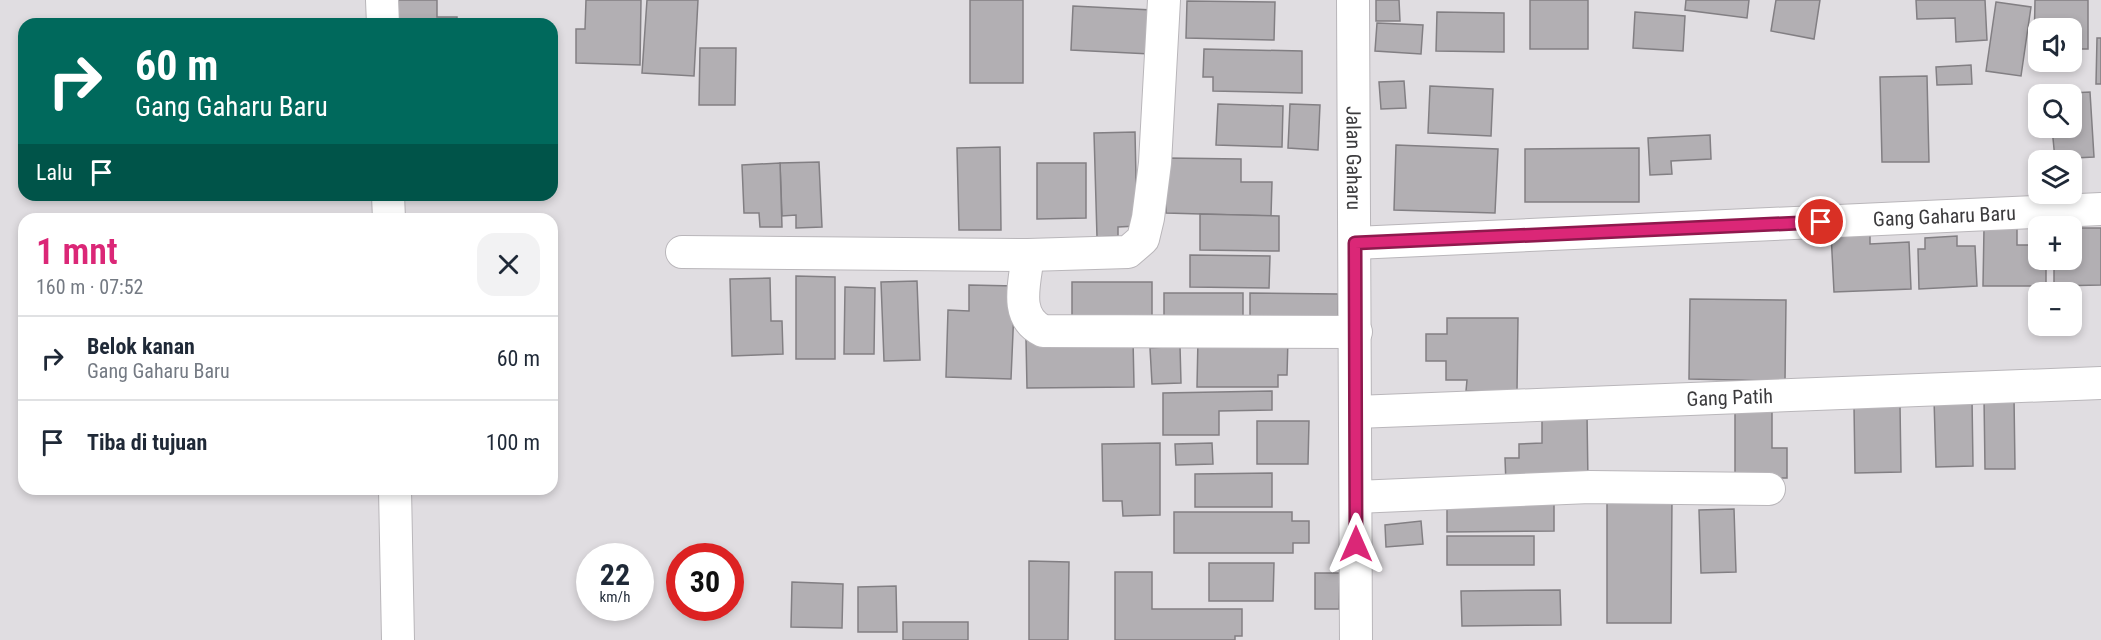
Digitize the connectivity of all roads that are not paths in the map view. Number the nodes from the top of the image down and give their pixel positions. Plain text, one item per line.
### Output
1 (382, 0) edge
2 (1164, 0) edge
3 (1353, 0) edge
4 (383, 18) edge
5 (2101, 209) edge
6 (1355, 243) junction
7 (682, 252) dead end
8 (1028, 255) junction
9 (1356, 332) junction
10 (2101, 383) edge
11 (1356, 412) junction
12 (1769, 489) dead end
13 (395, 495) edge
14 (1356, 497) junction
15 (398, 640) edge
16 (1356, 640) edge

1 - 4 street
2 - 8 street
3 - 6 street, Jalan Gaharu
5 - 6 street, Gang Gaharu Baru
6 - 9 street, Jalan Gaharu
7 - 8 street
8 - 9 street
9 - 11 street, Jalan Gaharu
10 - 11 street, Gang Patih
11 - 14 street, Jalan Gaharu
12 - 14 street
13 - 15 street
14 - 16 street, Jalan Gaharu

